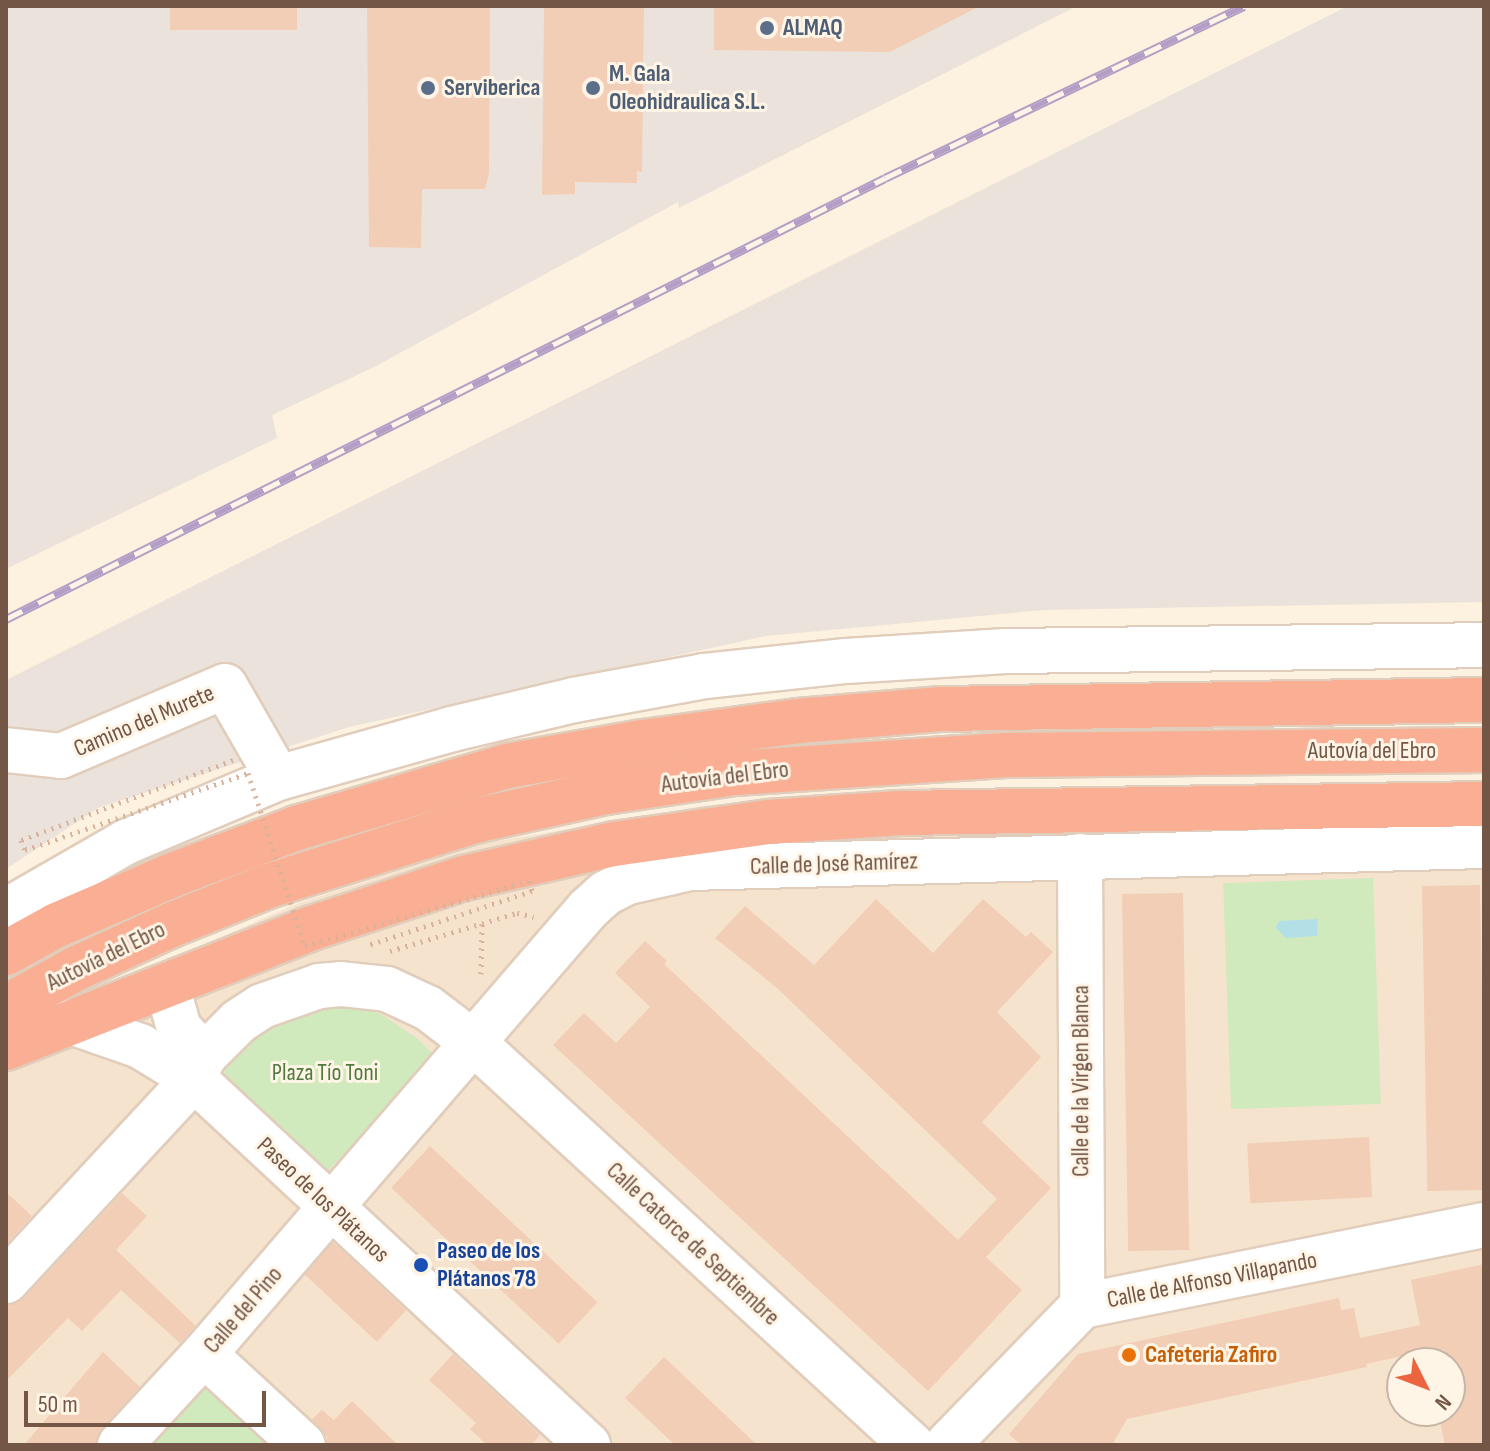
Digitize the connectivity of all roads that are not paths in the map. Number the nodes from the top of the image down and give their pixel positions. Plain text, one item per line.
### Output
1 (1484, 645) edge
2 (1484, 700) edge
3 (6, 750) edge
4 (1484, 750) edge
5 (278, 778) junction
6 (1484, 804) edge
7 (1484, 846) edge
8 (1080, 856) junction
9 (6, 911) edge
10 (6, 953) edge
11 (167, 986) junction
12 (6, 1007) edge
13 (71, 1022) junction
14 (474, 1043) junction
15 (6, 1048) edge
16 (199, 1068) junction
17 (331, 1208) junction
18 (1484, 1225) edge
19 (6, 1281) edge
20 (1082, 1306) junction
21 (204, 1354) junction
22 (120, 1445) edge
23 (303, 1445) edge
24 (588, 1445) edge
25 (912, 1445) edge
26 (947, 1445) edge

1 - 5 street
2 - 10 highway, Autovía del Ebro
3 - 5 street, Camino del Murete
4 - 12 highway, Autovía del Ebro
5 - 9 street
6 - 11 highway
7 - 8 street, Calle de José Ramírez
8 - 14 street, Calle de José Ramírez
8 - 20 street, Calle de la Virgen Blanca
11 - 13 highway
11 - 16 street
13 - 15 highway
13 - 16 street, Paseo de los Plátanos
14 - 16 street
14 - 17 street, Calle de José Ramírez
14 - 25 street, Calle Catorce de Septiembre
16 - 17 street, Paseo de los Plátanos
16 - 19 street
17 - 21 street, Calle del Pino
17 - 24 street, Paseo de los Plátanos
18 - 20 street, Calle de Alfonso Villapando
20 - 26 street, Calle de Alfonso Villapando
21 - 22 street, Calle del Pino
21 - 23 street

